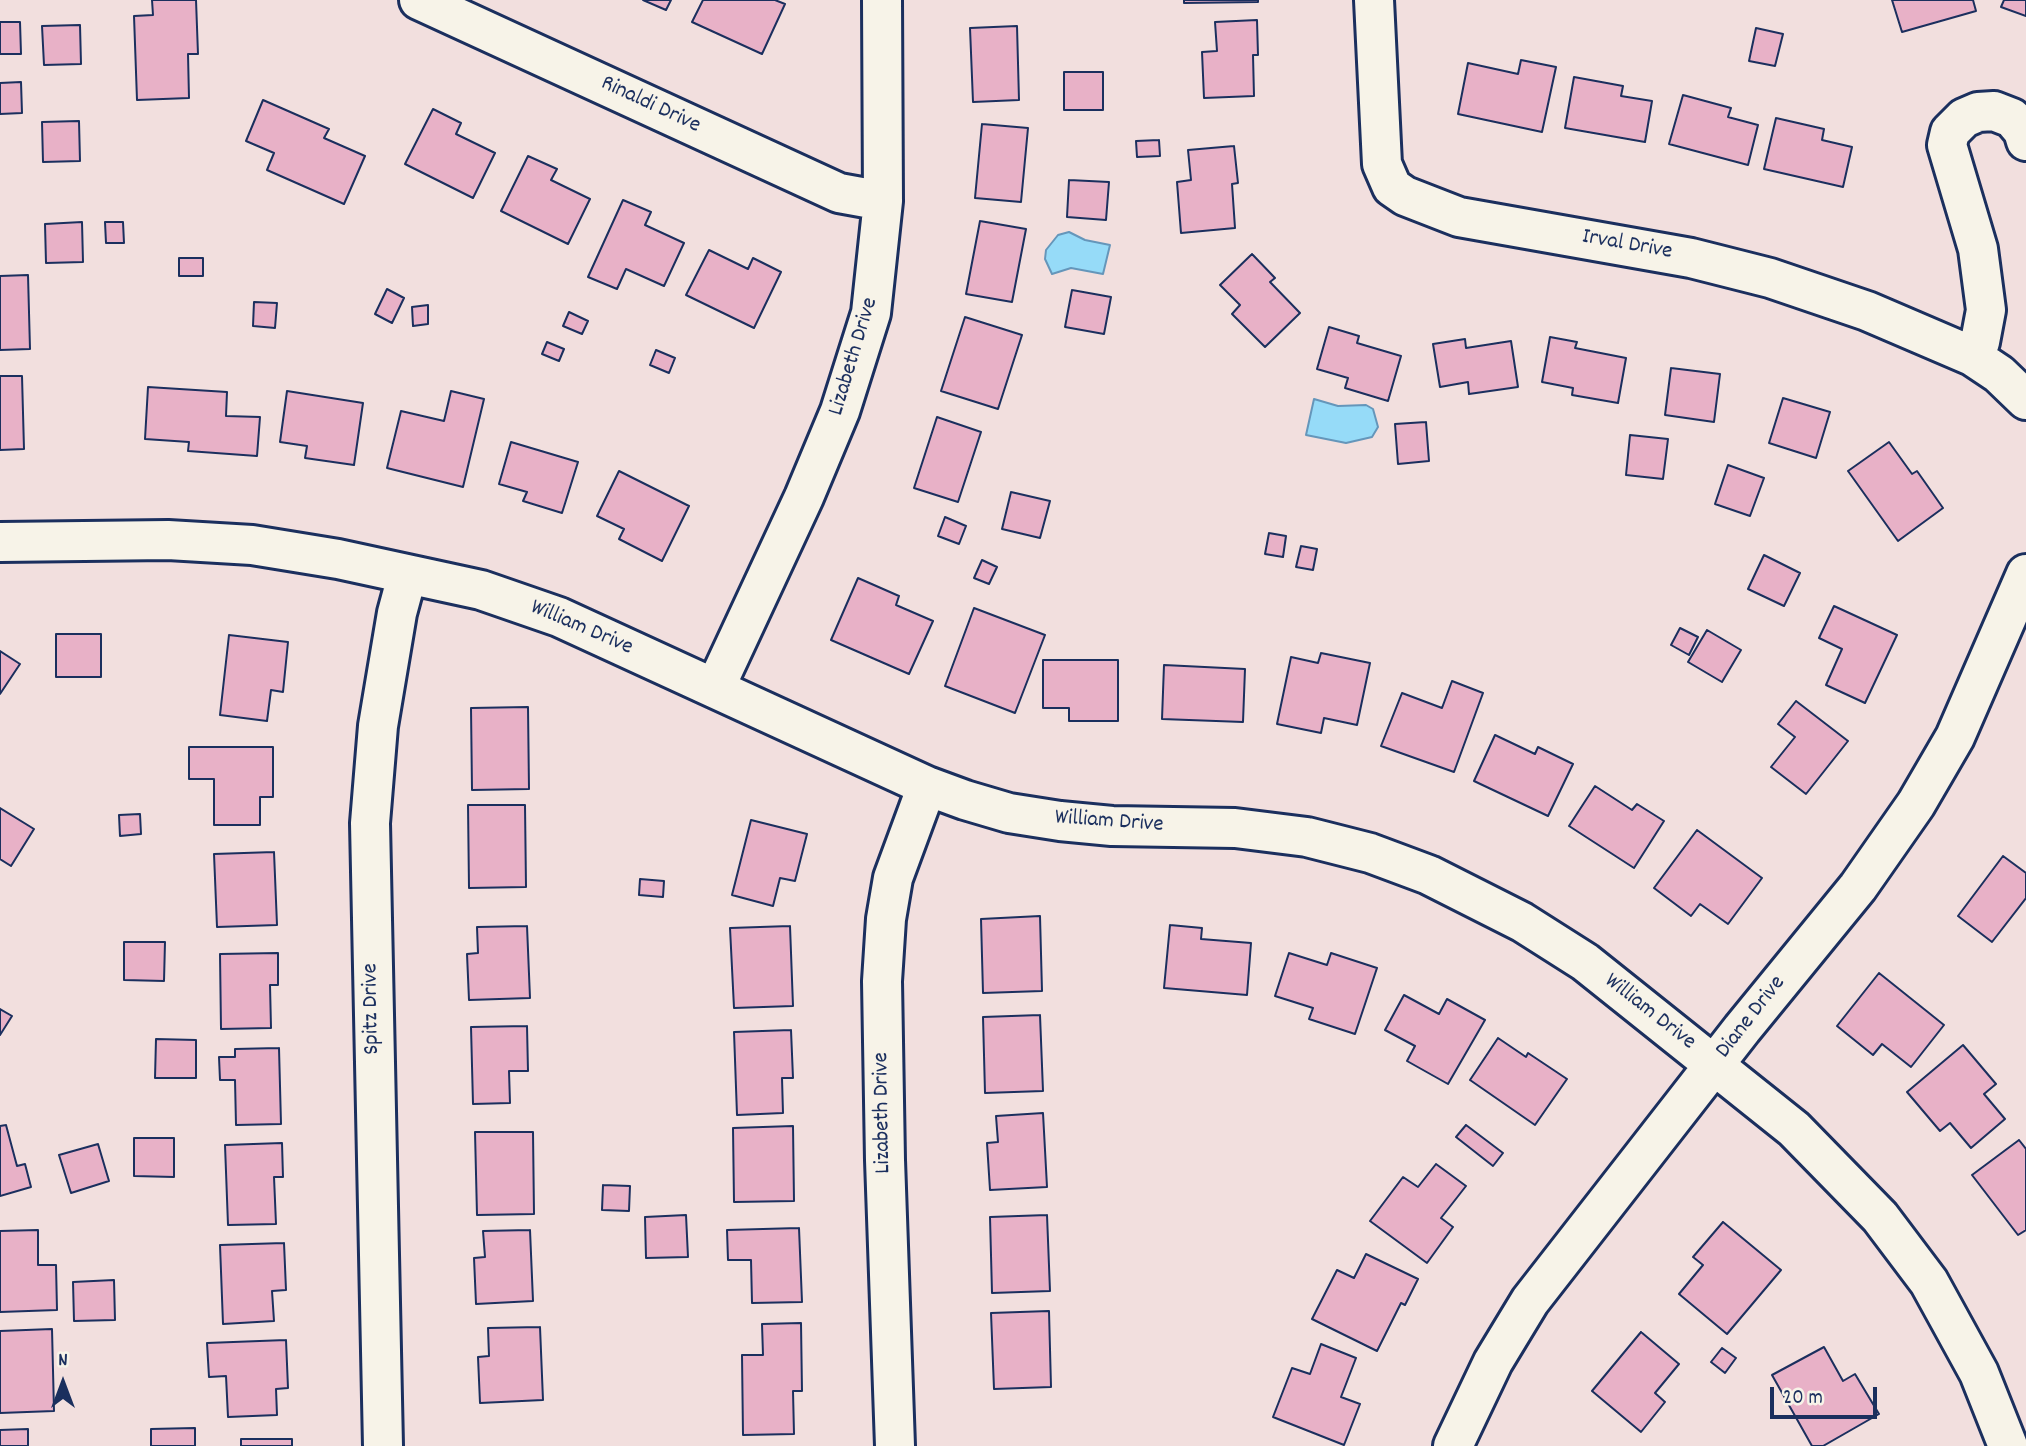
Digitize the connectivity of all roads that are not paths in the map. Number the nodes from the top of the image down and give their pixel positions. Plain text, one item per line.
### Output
1 (419, 0) edge
2 (882, 0) edge
3 (1374, 0) edge
4 (2026, 141) edge
5 (883, 201) junction
6 (1972, 356) junction
7 (2026, 400) edge
8 (0, 542) edge
9 (2026, 574) edge
10 (407, 576) junction
11 (715, 688) junction
12 (927, 786) junction
13 (1715, 1065) junction
14 (383, 1446) edge
15 (895, 1446) edge
16 (1453, 1446) edge
17 (2008, 1446) edge

1 - 5 street, Rinaldi Drive
2 - 5 street, Lizabeth Drive
3 - 6 street, Irval Drive
4 - 6 street
5 - 11 street, Lizabeth Drive
6 - 7 street, Irval Drive
8 - 10 street, William Drive
9 - 13 street, Diane Drive
10 - 11 street, William Drive
10 - 14 street, Spitz Drive
11 - 12 street, William Drive
12 - 13 street, William Drive
12 - 15 street, Lizabeth Drive
13 - 16 street, Diane Drive
13 - 17 street, William Drive

